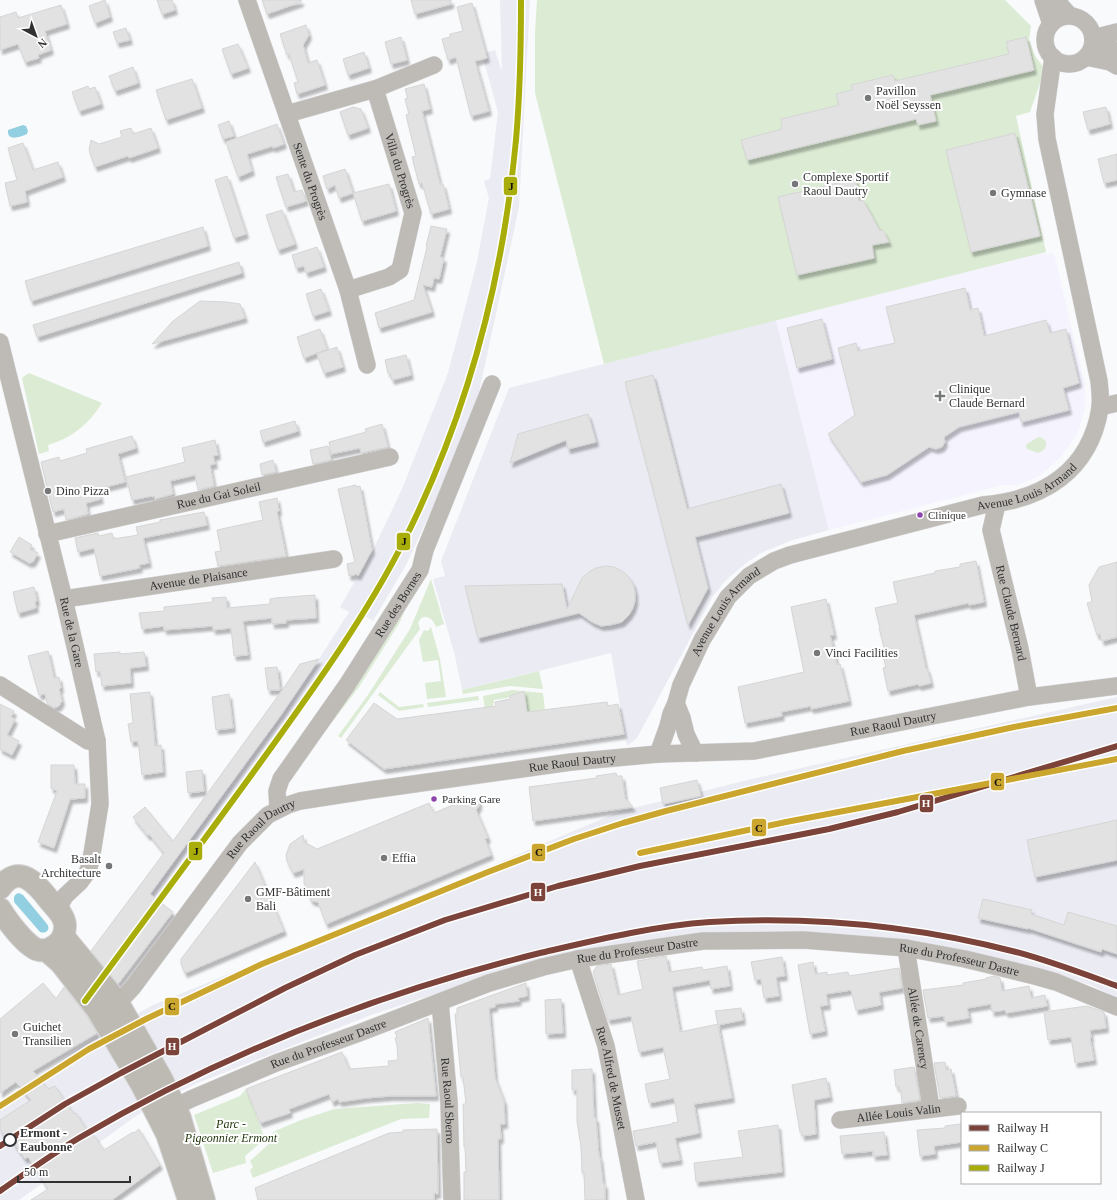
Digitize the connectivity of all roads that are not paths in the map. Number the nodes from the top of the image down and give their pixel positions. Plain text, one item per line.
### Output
1 (247, 0) edge
2 (1043, 0) edge
3 (1056, 0) edge
4 (1069, 15) junction
5 (1051, 24) junction
6 (1117, 32) edge
7 (1094, 40) junction
8 (1117, 51) edge
9 (1086, 57) junction
10 (1060, 60) junction
11 (434, 65) dead end
12 (1117, 66) edge
13 (375, 89) junction
14 (287, 114) junction
15 (348, 290) junction
16 (0, 342) edge
17 (367, 365) dead end
18 (492, 384) dead end
19 (1117, 403) edge
20 (1100, 407) junction
21 (390, 457) dead end
22 (997, 504) junction
23 (967, 510) junction
24 (991, 530) junction
25 (47, 534) junction
26 (334, 559) dead end
27 (64, 599) junction
28 (0, 685) edge
29 (1117, 686) edge
30 (1029, 697) junction
31 (676, 703) junction
32 (97, 741) junction
33 (695, 753) junction
34 (658, 754) junction
35 (278, 809) junction
36 (1, 883) edge
37 (3, 915) edge
38 (63, 926) junction
39 (906, 948) junction
40 (46, 950) junction
41 (578, 959) junction
42 (440, 1002) junction
43 (1117, 1006) edge
44 (111, 1011) junction
45 (958, 1106) dead end
46 (931, 1108) junction
47 (167, 1111) junction
48 (840, 1120) dead end
49 (189, 1200) edge
50 (204, 1200) edge
51 (452, 1200) edge
52 (636, 1200) edge

1 - 14 street, Sente du Progrès
2 - 5 street
3 - 4 street
4 - 5 street
4 - 7 street
5 - 10 street
6 - 7 street
7 - 8 street
7 - 9 street
9 - 10 street
9 - 12 street
10 - 20 street, Avenue Louis Armand
11 - 13 street
13 - 14 street
13 - 15 street, Villa du Progrès
14 - 15 street, Sente du Progrès
15 - 17 street, Sente du Progrès
16 - 25 street, Rue de la Gare
18 - 35 street, Rue des Bornes
19 - 20 street
20 - 22 street, Avenue Louis Armand
21 - 25 street, Rue du Gai Soleil
22 - 23 street, Avenue Louis Armand
22 - 24 street, Rue Claude Bernard
23 - 24 street
23 - 31 street, Avenue Louis Armand
24 - 30 street, Rue Claude Bernard
25 - 27 street, Rue de la Gare
26 - 27 street, Avenue de Plaisance
27 - 32 street, Rue de la Gare
28 - 32 street
29 - 30 street, Rue Raoul Dautry
30 - 33 street, Rue Raoul Dautry
31 - 33 street
31 - 34 street, Avenue Louis Armand
32 - 38 street, Rue de la Gare
33 - 34 street, Rue Raoul Dautry
34 - 35 street, Rue Raoul Dautry
35 - 44 street, Rue Raoul Dautry
36 - 38 main road
37 - 40 main road
38 - 40 main road
38 - 44 main road
39 - 41 street, Rue du Professeur Dastre
39 - 43 street, Rue du Professeur Dastre
39 - 46 street, Allée de Carency
40 - 44 main road
41 - 42 street, Rue du Professeur Dastre
41 - 52 street, Rue Alfred de Musset
42 - 47 street, Rue du Professeur Dastre
42 - 51 street, Rue Raoul Sberro
44 - 47 main road
45 - 46 street, Allée Louis Valin
46 - 48 street, Allée Louis Valin
47 - 49 main road
47 - 50 main road

